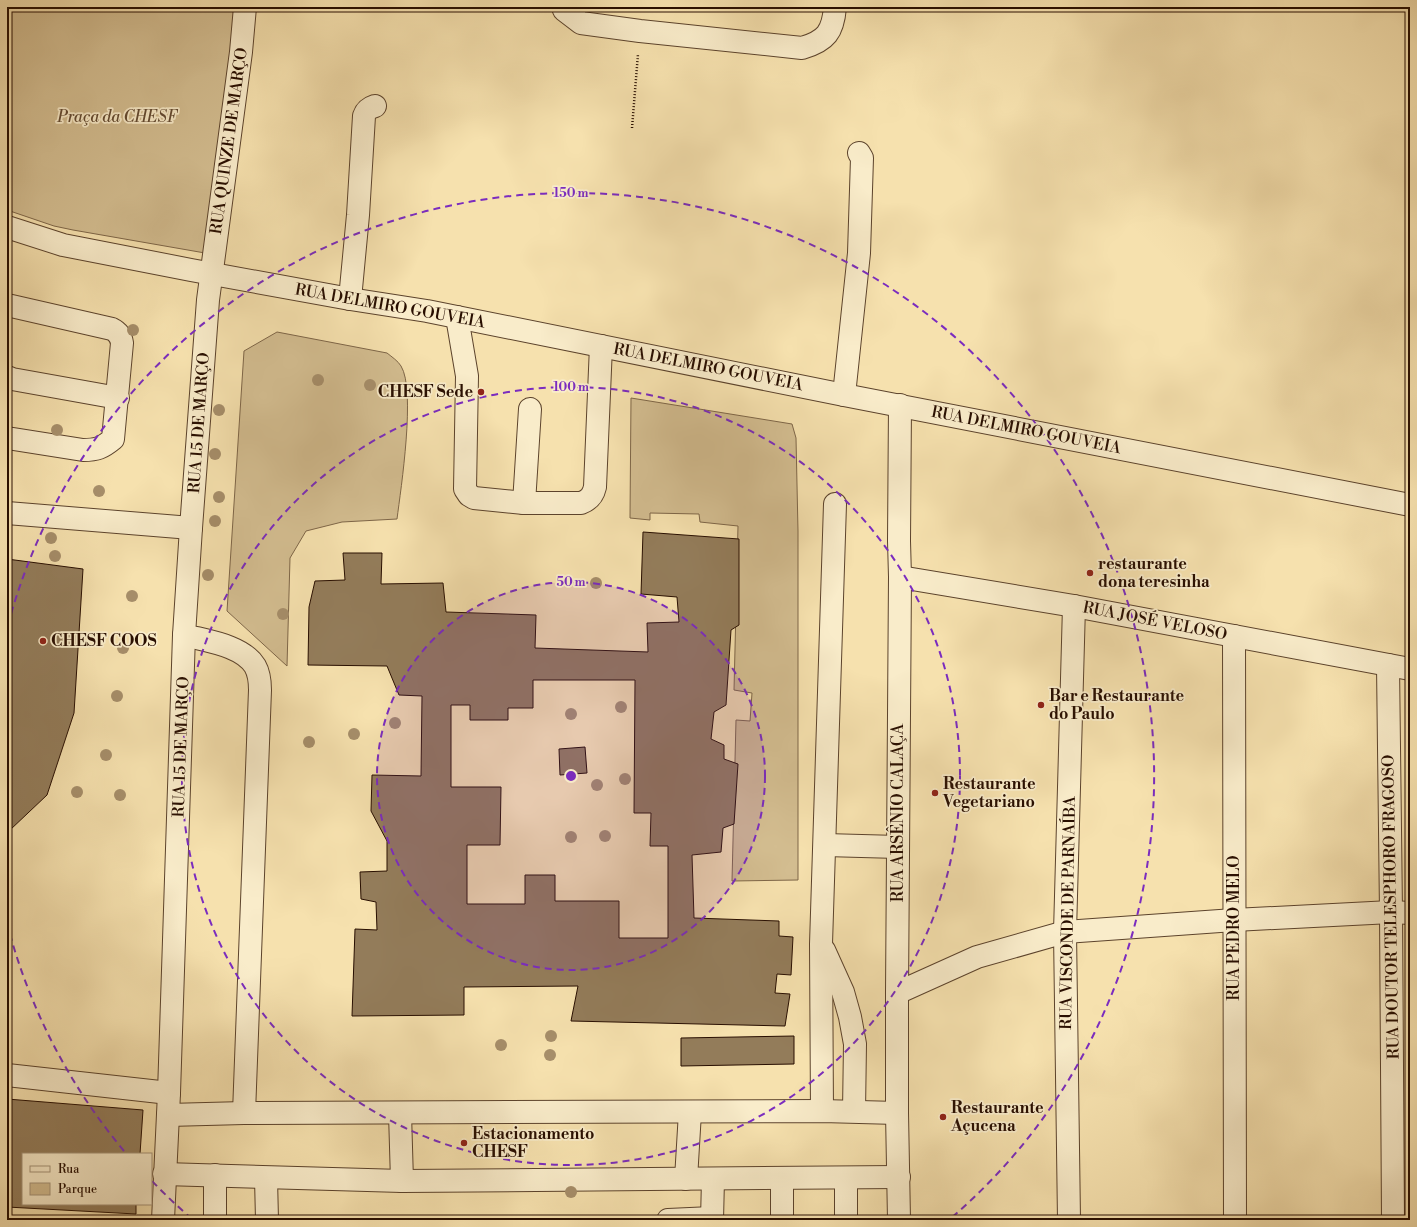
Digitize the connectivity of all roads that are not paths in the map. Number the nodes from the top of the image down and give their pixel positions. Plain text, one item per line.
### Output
1 (245, 7) edge
2 (563, 7) edge
3 (835, 7) edge
4 (375, 106) dead end
5 (859, 153) dead end
6 (7, 227) edge
7 (211, 274) junction
8 (350, 299) junction
9 (7, 305) edge
10 (457, 317) junction
11 (600, 346) junction
12 (7, 377) edge
13 (844, 395) junction
14 (118, 398) junction
15 (900, 405) junction
16 (530, 409) dead end
17 (7, 438) edge
18 (524, 503) junction
19 (835, 504) dead end
20 (1410, 505) edge
21 (7, 513) edge
22 (191, 528) junction
23 (900, 577) junction
24 (1074, 606) junction
25 (184, 635) junction
26 (1234, 636) junction
27 (1388, 665) junction
28 (1410, 669) edge
29 (825, 845) junction
30 (898, 847) junction
31 (1401, 913) edge
32 (1234, 920) junction
33 (1066, 932) junction
34 (821, 944) junction
35 (897, 993) junction
36 (7, 1075) edge
37 (169, 1093) junction
38 (822, 1111) junction
39 (854, 1111) junction
40 (400, 1112) junction
41 (690, 1112) junction
42 (244, 1113) junction
43 (897, 1113) junction
44 (168, 1115) junction
45 (164, 1174) junction
46 (215, 1175) junction
47 (899, 1177) junction
48 (266, 1178) junction
49 (782, 1178) junction
50 (846, 1178) junction
51 (686, 1179) junction
52 (713, 1179) junction
53 (402, 1181) junction
54 (712, 1219) edge
55 (163, 1220) edge
56 (215, 1220) edge
57 (267, 1220) edge
58 (668, 1220) edge
59 (782, 1220) edge
60 (846, 1220) edge
61 (900, 1220) edge
62 (1069, 1220) edge
63 (1235, 1220) edge
64 (1393, 1220) edge

1 - 7 street, RUA QUINZE DE MARÇO
2 - 3 street
4 - 8 street
5 - 13 street
6 - 7 street, RUA DELMIRO GOUVEIA
7 - 8 street, RUA DELMIRO GOUVEIA
7 - 22 street, RUA 15 DE MARÇO
8 - 10 street, RUA DELMIRO GOUVEIA
9 - 14 street
10 - 11 street, RUA DELMIRO GOUVEIA
10 - 18 street
11 - 13 street, RUA DELMIRO GOUVEIA
11 - 18 street
12 - 14 street
13 - 15 street, RUA DELMIRO GOUVEIA
14 - 17 street
15 - 20 street, RUA DELMIRO GOUVEIA
15 - 23 street, RUA ARSÊNIO CALAÇA
16 - 18 street
19 - 29 street
21 - 22 street
22 - 25 street, RUA 15 DE MARÇO
23 - 24 street, RUA JOSÉ VELOSO
23 - 30 street, RUA ARSÊNIO CALAÇA
24 - 26 street, RUA JOSÉ VELOSO
24 - 33 street, RUA VISCONDE DE PARNAÍBA
25 - 37 street, RUA 15 DE MARÇO
25 - 42 street
26 - 27 street, RUA JOSÉ VELOSO
26 - 32 street, RUA PEDRO MELO
27 - 28 street, RUA JOSÉ VELOSO
27 - 31 street, RUA DOUTOR TELESPHORO FRAGOSO
29 - 30 street
29 - 34 street
30 - 35 street, RUA ARSÊNIO CALAÇA
31 - 32 street
31 - 64 street, RUA DOUTOR TELESPHORO FRAGOSO
32 - 33 street
32 - 63 street, RUA PEDRO MELO
33 - 35 street
33 - 62 street, RUA VISCONDE DE PARNAÍBA
34 - 38 street
34 - 39 street
35 - 43 street, RUA ARSÊNIO CALAÇA
36 - 37 street
37 - 44 street, RUA 15 DE MARÇO
38 - 39 street
38 - 41 street
39 - 43 street
40 - 41 street
40 - 42 street
40 - 53 street
41 - 51 street
42 - 44 street
43 - 47 street, RUA ARSÊNIO CALAÇA
44 - 45 street, RUA 15 DE MARÇO
45 - 46 street
45 - 55 street, RUA 15 DE MARÇO
46 - 48 street
46 - 56 street
47 - 50 street
47 - 61 street, RUA ARSÊNIO CALAÇA
48 - 53 street
48 - 57 street
49 - 50 street
49 - 52 street
49 - 59 street
50 - 60 street
51 - 52 street
51 - 53 street
52 - 54 street
54 - 58 street

